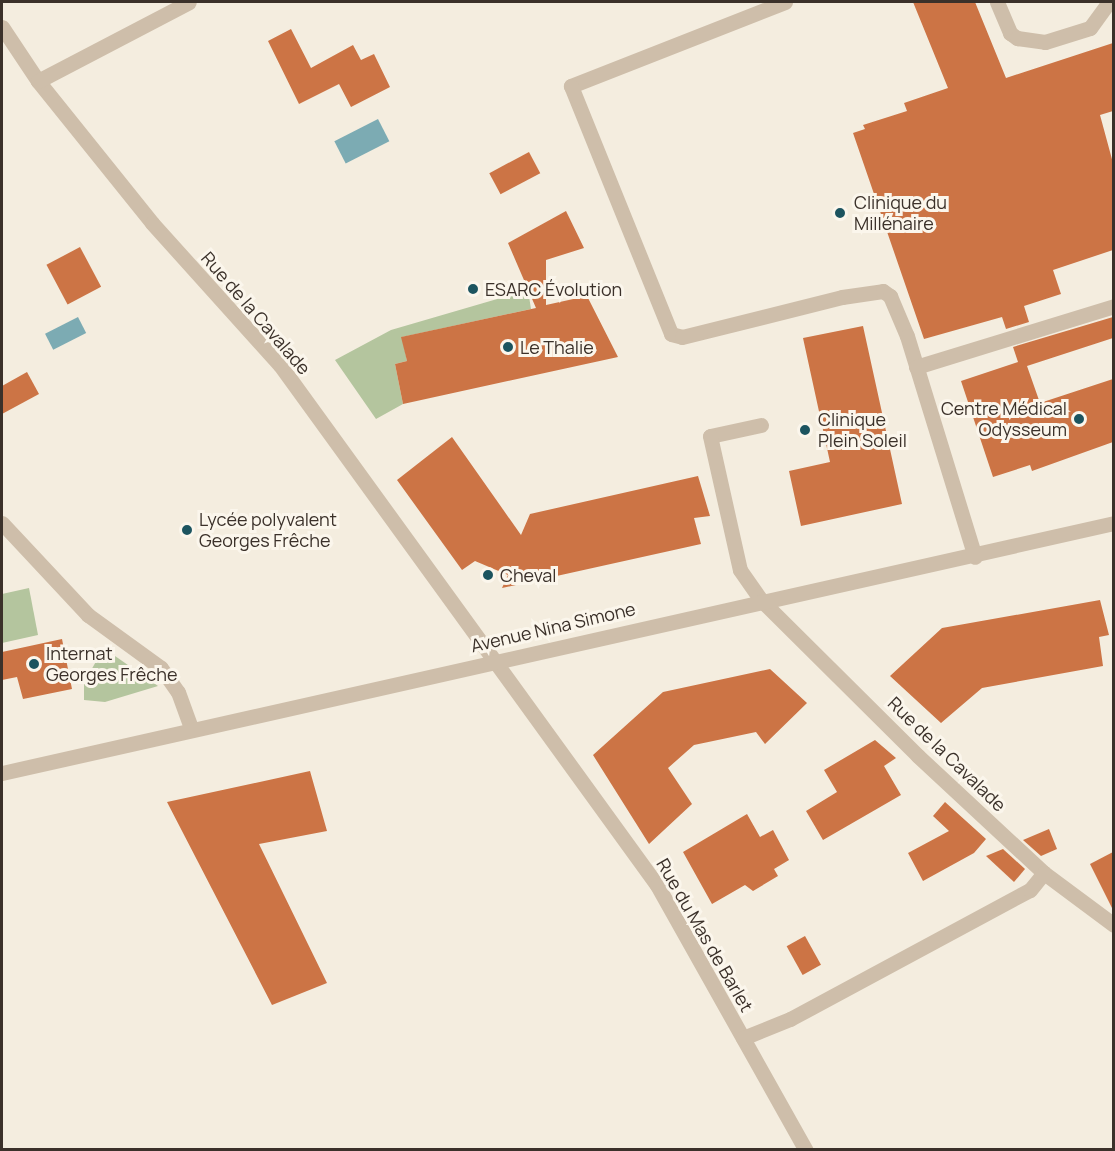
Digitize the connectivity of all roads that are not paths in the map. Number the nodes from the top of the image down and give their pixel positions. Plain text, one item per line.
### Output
1 (189, 2) edge
2 (785, 2) edge
3 (997, 2) edge
4 (1109, 2) edge
5 (2, 27) edge
6 (38, 81) junction
7 (1113, 306) edge
8 (916, 367) junction
9 (761, 425) dead end
10 (2, 523) edge
11 (1113, 523) edge
12 (975, 557) junction
13 (762, 601) junction
14 (494, 661) junction
15 (191, 728) junction
16 (2, 773) edge
17 (1044, 873) junction
18 (1113, 925) edge
19 (743, 1038) junction
20 (806, 1149) edge

1 - 6 street
2 - 8 street
3 - 4 street
5 - 6 street, Rue de la Cavalade
6 - 14 street, Rue de la Cavalade
7 - 8 street
8 - 12 street
9 - 13 street, Rue de la Cavalade
10 - 15 street
11 - 12 street, Avenue Nina Simone
12 - 13 street, Avenue Nina Simone
13 - 14 street, Avenue Nina Simone
13 - 17 street, Rue de la Cavalade
14 - 15 street, Avenue Nina Simone
14 - 19 street, Rue du Mas de Barlet
15 - 16 street, Avenue Nina Simone
17 - 18 street, Rue de la Cavalade
17 - 19 street
19 - 20 street, Rue du Mas de Barlet

